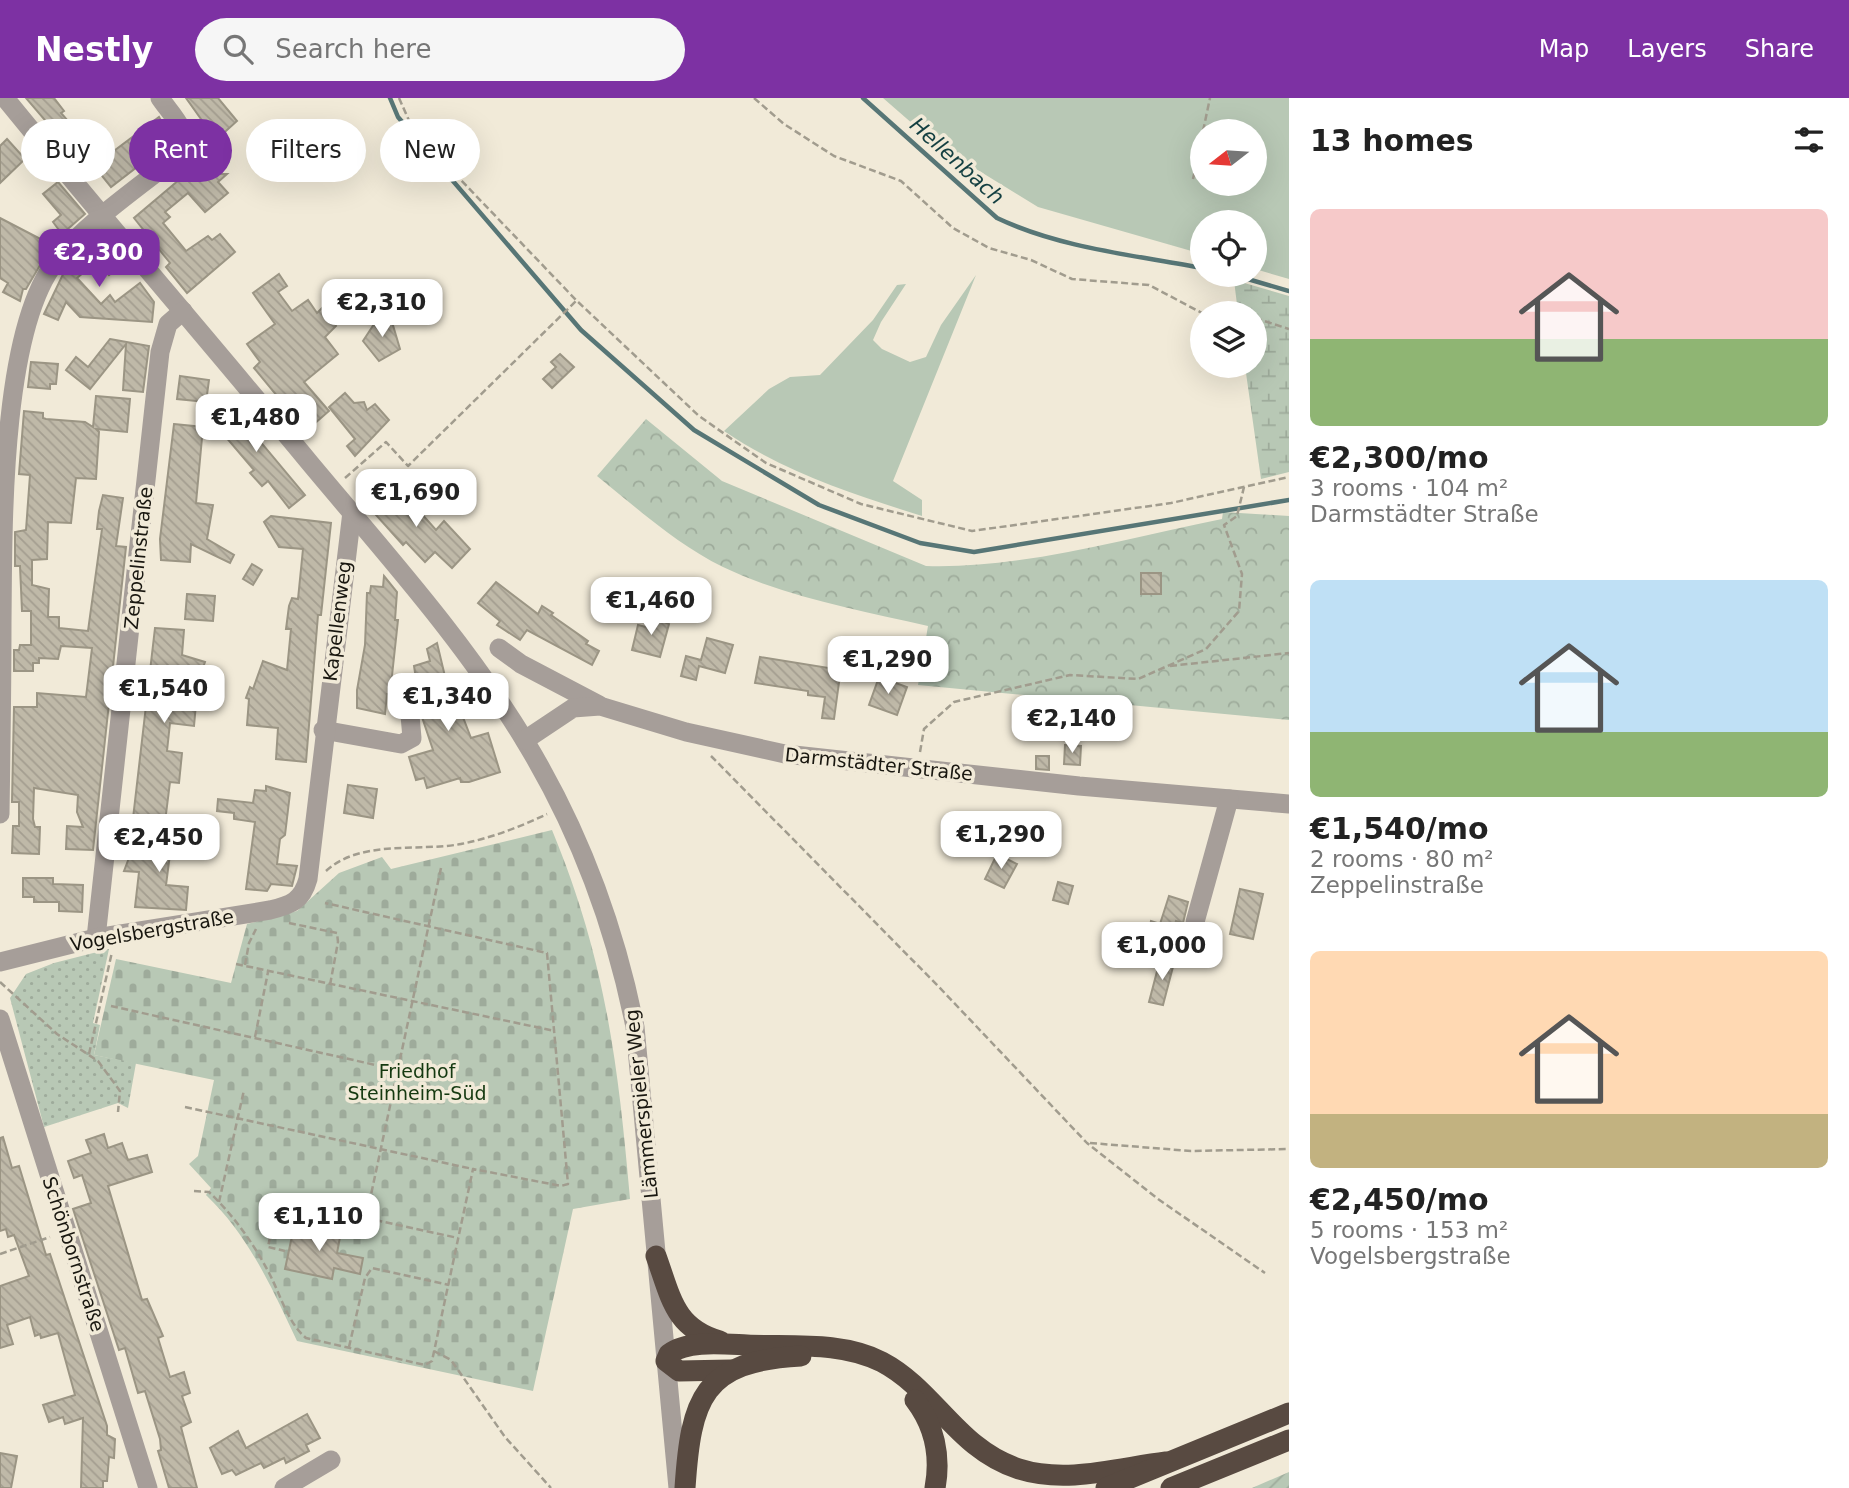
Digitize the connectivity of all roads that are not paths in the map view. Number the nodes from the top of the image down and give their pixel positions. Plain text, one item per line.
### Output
1 (5, 98) edge
2 (160, 98) edge
3 (103, 216) junction
4 (183, 311) junction
5 (7, 396) edge
6 (352, 512) junction
7 (499, 648) dead end
8 (408, 693) dead end
9 (600, 706) junction
10 (323, 730) junction
11 (525, 740) junction
12 (1229, 799) junction
13 (1289, 804) edge
14 (0, 814) edge
15 (302, 896) joint
16 (1195, 922) dead end
17 (106, 936) junction
18 (0, 962) edge
19 (0, 1019) edge
20 (656, 1256) junction
21 (729, 1344) junction
22 (666, 1361) junction
23 (731, 1370) junction
24 (1289, 1413) edge
25 (1289, 1440) edge
26 (331, 1460) dead end
27 (1166, 1462) junction
28 (148, 1488) edge
29 (284, 1488) edge
30 (678, 1488) edge
31 (685, 1488) edge
32 (935, 1488) edge
33 (1106, 1488) edge
34 (1171, 1488) edge

1 - 3 street
2 - 3 street
3 - 4 street
3 - 5 street
4 - 6 street
4 - 17 street, Zeppelinstraße
5 - 14 street
6 - 10 street, Kapellenweg
6 - 11 street
7 - 9 street, Darmstädter Straße
8 - 10 street
9 - 11 street, Darmstädter Straße
9 - 12 street, Darmstädter Straße
10 - 15 street, Kapellenweg
11 - 20 street, Lämmerspieler Weg
12 - 13 street, Darmstädter Straße
12 - 16 street
15 - 17 street, Vogelsbergstraße
17 - 18 street, Vogelsbergstraße
19 - 28 street, Schönbornstraße
20 - 21 highway
20 - 22 street, Lämmerspieler Weg
21 - 22 highway
21 - 27 highway
22 - 23 highway
22 - 30 street, Lämmerspieler Weg
23 - 31 highway
23 - 32 highway
24 - 27 highway
25 - 34 highway
26 - 29 street
27 - 33 highway

